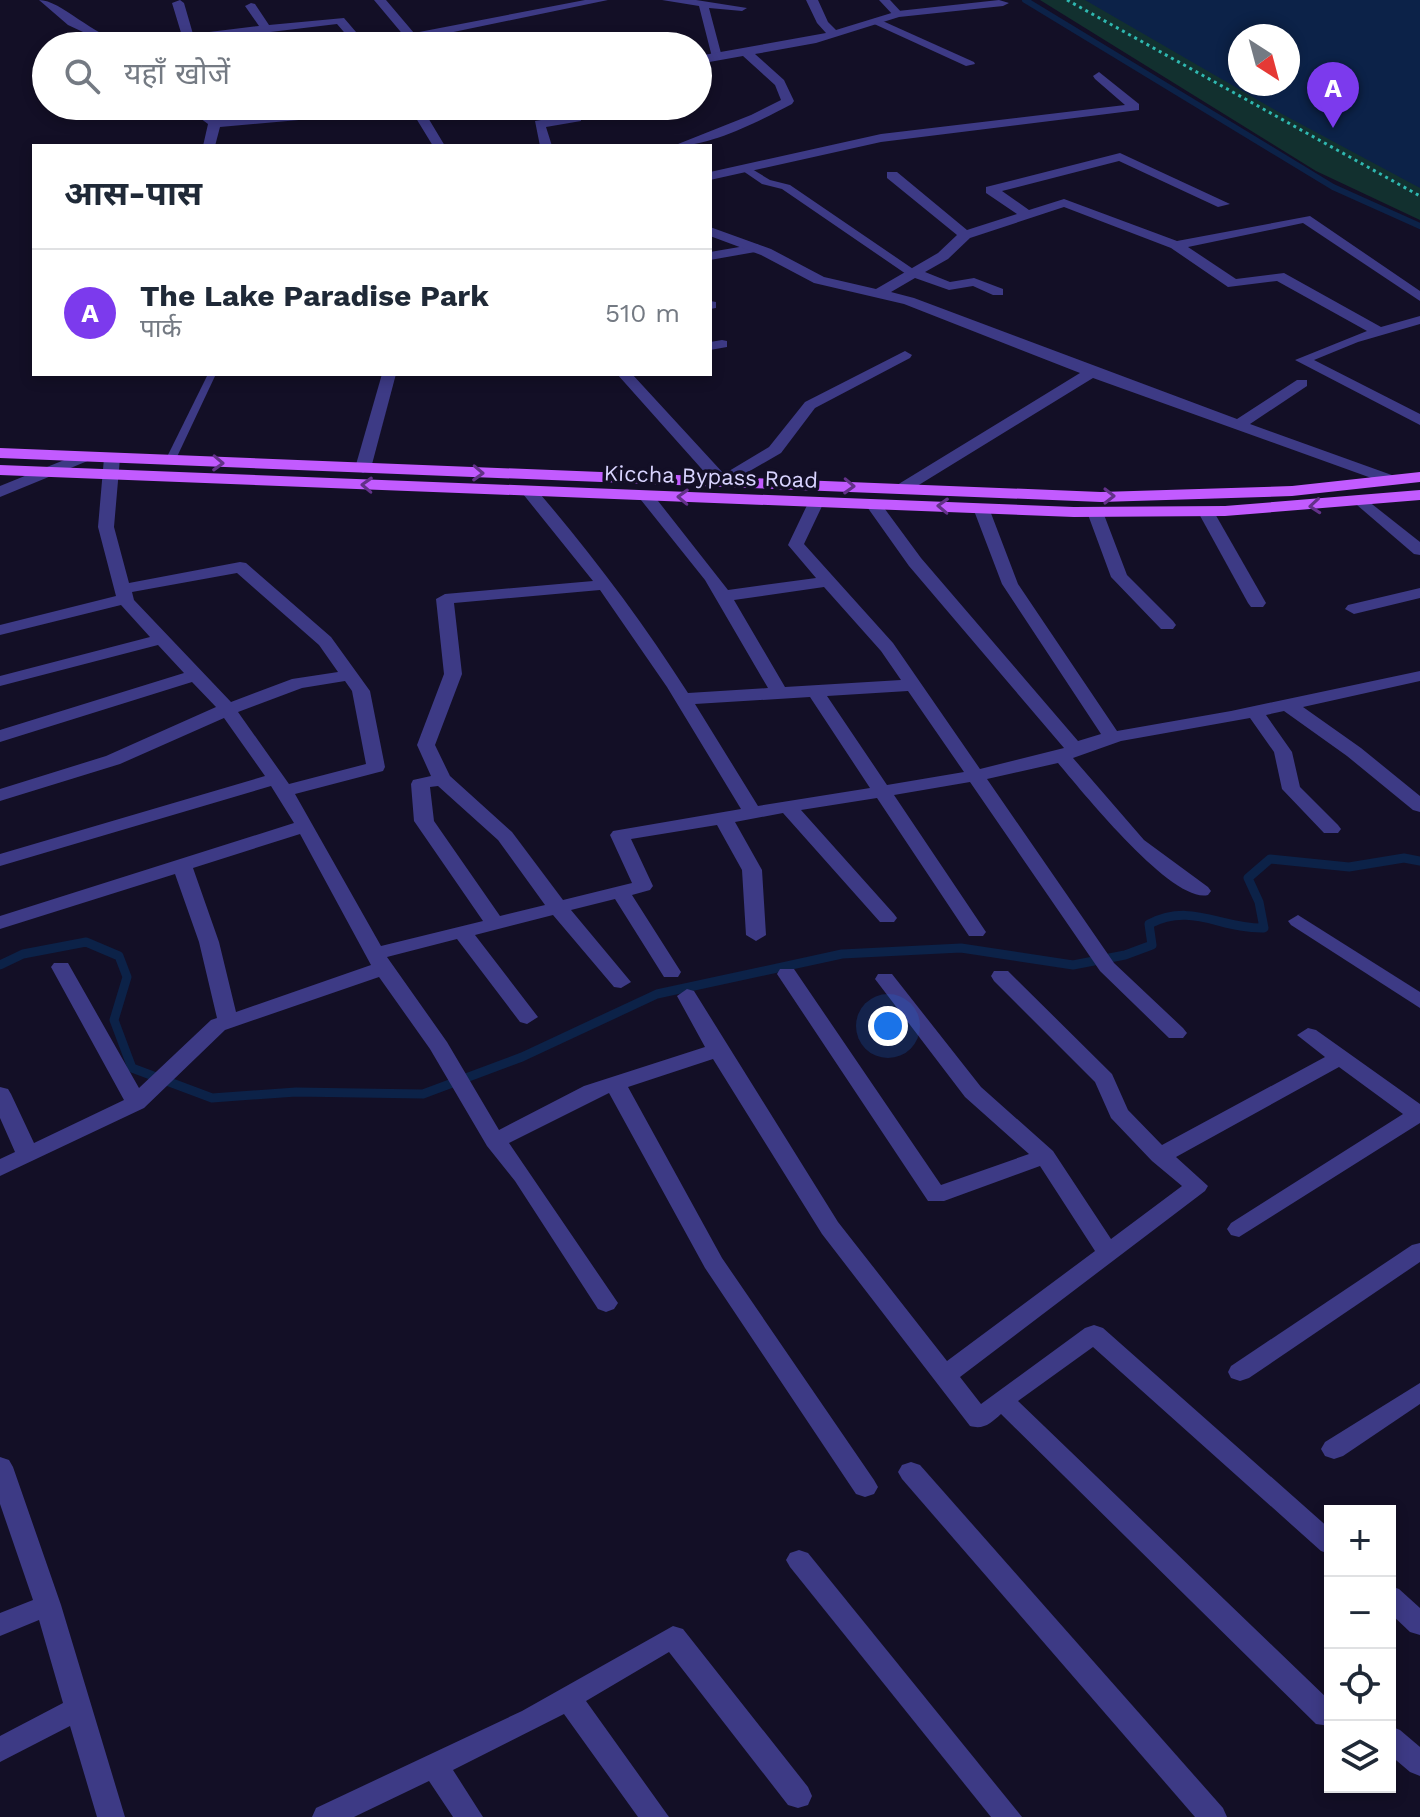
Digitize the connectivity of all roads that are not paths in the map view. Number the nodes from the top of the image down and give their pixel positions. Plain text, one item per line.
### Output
1 (45, 0) edge
2 (380, 0) edge
3 (532, 0) edge
4 (602, 0) edge
5 (667, 0) edge
6 (812, 0) edge
7 (884, 0) edge
8 (178, 3) dead end
9 (1003, 3) dead end
10 (703, 4) junction
11 (251, 6) dead end
12 (742, 8) dead end
13 (543, 11) junction
14 (898, 14) junction
15 (876, 21) junction
16 (266, 29) junction
17 (92, 32) edge
18 (186, 32) edge
19 (240, 32) edge
20 (350, 32) edge
21 (402, 32) edge
22 (448, 32) edge
23 (710, 32) edge
24 (834, 34) junction
25 (712, 38) edge
26 (746, 52) junction
27 (717, 57) junction
28 (712, 58) edge
29 (970, 64) dead end
30 (1099, 76) dead end
31 (211, 120) edge
32 (251, 120) edge
33 (423, 120) edge
34 (564, 120) edge
35 (215, 123) junction
36 (210, 144) edge
37 (438, 144) edge
38 (545, 144) edge
39 (684, 144) edge
40 (747, 169) junction
41 (892, 175) dead end
42 (712, 176) edge
43 (1223, 204) dead end
44 (1028, 215) junction
45 (712, 232) edge
46 (965, 235) junction
47 (1176, 245) junction
48 (757, 248) junction
49 (712, 256) edge
50 (913, 273) junction
51 (998, 292) dead end
52 (878, 294) junction
53 (1420, 297) edge
54 (1420, 320) edge
55 (1380, 332) junction
56 (905, 355) dead end
57 (1092, 372) junction
58 (211, 376) edge
59 (388, 376) edge
60 (626, 376) edge
61 (1302, 383) dead end
62 (1420, 420) edge
63 (1238, 425) junction
64 (0, 453) edge
65 (84, 457) junction
66 (170, 461) junction
67 (110, 467) junction
68 (363, 468) junction
69 (0, 470) edge
70 (47, 472) junction
71 (160, 477) junction
72 (1420, 477) edge
73 (1394, 481) junction
74 (532, 483) junction
75 (903, 488) junction
76 (720, 490) junction
77 (0, 492) edge
78 (645, 495) junction
79 (1218, 495) junction
80 (1420, 495) edge
81 (816, 502) junction
82 (1363, 502) junction
83 (873, 504) junction
84 (981, 508) junction
85 (1225, 511) junction
86 (1095, 512) junction
87 (1206, 512) junction
88 (1420, 550) edge
89 (828, 581) junction
90 (605, 585) junction
91 (1420, 593) edge
92 (124, 594) junction
93 (724, 596) junction
94 (1257, 603) dead end
95 (1354, 609) dead end
96 (1167, 625) dead end
97 (0, 630) edge
98 (162, 639) junction
99 (196, 675) junction
100 (350, 675) junction
101 (1420, 676) edge
102 (0, 681) edge
103 (912, 685) junction
104 (815, 691) junction
105 (780, 693) junction
106 (684, 699) junction
107 (1289, 706) junction
108 (228, 709) junction
109 (1255, 712) junction
110 (0, 736) edge
111 (1113, 739) junction
112 (1068, 753) junction
113 (973, 776) junction
114 (442, 779) junction
115 (280, 785) junction
116 (884, 791) junction
117 (0, 795) edge
118 (1420, 806) edge
119 (788, 807) junction
120 (753, 813) junction
121 (723, 818) junction
122 (305, 826) junction
123 (1331, 829) dead end
124 (0, 860) edge
125 (182, 865) junction
126 (1201, 891) dead end
127 (620, 892) junction
128 (558, 908) junction
129 (887, 918) dead end
130 (1298, 921) dead end
131 (0, 923) edge
132 (495, 924) junction
133 (462, 932) junction
134 (976, 932) dead end
135 (756, 935) dead end
136 (379, 961) junction
137 (61, 967) dead end
138 (671, 972) dead end
139 (787, 974) dead end
140 (1001, 976) dead end
141 (885, 979) dead end
142 (621, 982) dead end
143 (687, 996) dead end
144 (1420, 1001) edge
145 (527, 1017) dead end
146 (228, 1022) junction
147 (1176, 1033) dead end
148 (1308, 1035) dead end
149 (718, 1050) junction
150 (1340, 1058) junction
151 (615, 1083) junction
152 (0, 1094) edge
153 (142, 1098) junction
154 (1420, 1113) edge
155 (495, 1141) junction
156 (28, 1155) junction
157 (1045, 1156) junction
158 (1160, 1156) junction
159 (0, 1168) edge
160 (1239, 1229) dead end
161 (1420, 1251) edge
162 (1108, 1253) junction
163 (606, 1303) dead end
164 (1240, 1372) dead end
165 (944, 1376) junction
166 (1420, 1392) edge
167 (1002, 1400) junction
168 (1334, 1449) dead end
169 (0, 1467) edge
170 (911, 1472) dead end
171 (865, 1487) dead end
172 (1324, 1539) edge
173 (799, 1560) dead end
174 (1396, 1602) edge
175 (48, 1605) junction
176 (1420, 1624) edge
177 (0, 1625) edge
178 (568, 1698) junction
179 (78, 1708) junction
180 (1324, 1714) edge
181 (1396, 1743) edge
182 (0, 1750) edge
183 (1420, 1764) edge
184 (434, 1765) junction
185 (798, 1796) dead end
186 (111, 1817) edge
187 (326, 1817) edge
188 (469, 1817) edge
189 (655, 1817) edge
190 (1008, 1817) edge
191 (1213, 1817) edge

1 - 17 street
2 - 21 street
3 - 13 street
4 - 13 street
5 - 10 street
6 - 24 street
7 - 14 street
8 - 18 street
9 - 14 street
10 - 12 street
10 - 23 street
11 - 16 street
13 - 22 street
14 - 15 street
15 - 24 street
15 - 29 street
16 - 19 street
16 - 20 street
24 - 26 street
25 - 27 street
26 - 27 street
26 - 39 street
27 - 28 street
30 - 40 street
31 - 35 street
32 - 35 street
33 - 37 street
34 - 38 street
35 - 36 street
40 - 42 street
40 - 50 street
41 - 46 street
43 - 44 street
44 - 46 street
44 - 47 street
45 - 48 street
46 - 50 street
47 - 53 street
47 - 55 street
48 - 49 street
48 - 52 street
50 - 51 street
50 - 52 street
52 - 57 street
54 - 55 street
55 - 62 street
56 - 76 street
57 - 63 street
57 - 75 street
58 - 66 lane
59 - 68 street
60 - 76 street
61 - 63 street
63 - 73 street
64 - 65 main road
65 - 67 main road
65 - 70 street
66 - 67 main road
66 -> 68 main road
66 - 71 main road
67 - 70 main road, Kiccha Bypass Road
67 - 71 main road, Kiccha Bypass Road
67 - 92 street
68 -> 74 main road
69 - 70 main road, Kiccha Bypass Road
70 - 77 street
74 -> 71 main road, Kiccha Bypass Road
72 - 73 main road
73 - 79 main road
74 - 76 main road
74 - 78 main road, Kiccha Bypass Road
74 - 90 street
76 -> 75 main road
75 -> 79 main road
76 -> 78 main road, Kiccha Bypass Road
76 - 81 main road, Kiccha Bypass Road
78 - 93 street
79 - 85 main road
80 - 82 main road, Kiccha Bypass Road
81 - 83 main road, Kiccha Bypass Road
81 - 89 street
82 -> 85 main road, Kiccha Bypass Road
82 - 88 street
84 -> 83 main road, Kiccha Bypass Road
83 - 112 street
84 - 86 main road, Kiccha Bypass Road
84 - 111 street
85 - 87 main road, Kiccha Bypass Road
86 - 87 main road, Kiccha Bypass Road
86 - 96 street
87 - 94 street
89 - 93 street
89 - 103 street
90 - 106 street
90 - 114 street
91 - 95 street
92 - 97 street
92 - 98 street
92 - 100 street
93 - 105 street
98 - 99 street
98 - 102 street
99 - 108 street
99 - 110 street
100 - 108 street
100 - 115 street
101 - 107 street
103 - 104 street
103 - 113 street
104 - 105 street
104 - 116 street
105 - 106 street
106 - 120 street
107 - 109 street
107 - 118 street
108 - 115 street
108 - 117 street
109 - 111 street
109 - 123 street
111 - 112 street
112 - 113 street
112 - 126 street
113 - 116 street
113 - 147 street
114 - 128 street
114 - 132 street
115 - 122 street
115 - 124 street
116 - 119 street
116 - 134 street
119 - 120 street
119 - 129 street
120 - 121 street
121 - 127 street
121 - 135 street
122 - 125 street
122 - 136 street
125 - 131 street
125 - 146 street
127 - 128 street
127 - 138 street
128 - 132 street
128 - 142 street
130 - 144 street
132 - 133 street
133 - 136 street
133 - 145 street
136 - 146 street
136 - 155 street
137 - 153 street
139 - 157 street
140 - 158 street
141 - 157 street
143 - 149 street
146 - 153 street
148 - 150 street
149 - 151 street
149 - 165 street
150 - 154 street
150 - 158 street
151 - 155 street
151 - 171 street
152 - 156 street
153 - 156 street
154 - 160 street
155 - 163 street
156 - 159 street
157 - 162 street
158 - 162 street
161 - 164 street
162 - 165 street
165 - 167 street
166 - 168 street
167 - 172 street
167 - 180 street
169 - 175 street
170 - 191 street
173 - 190 street
174 - 176 street
175 - 177 street
175 - 179 street
178 - 184 street
178 - 185 street
178 - 189 street
179 - 182 street
179 - 186 street
181 - 183 street
184 - 187 street
184 - 188 street

